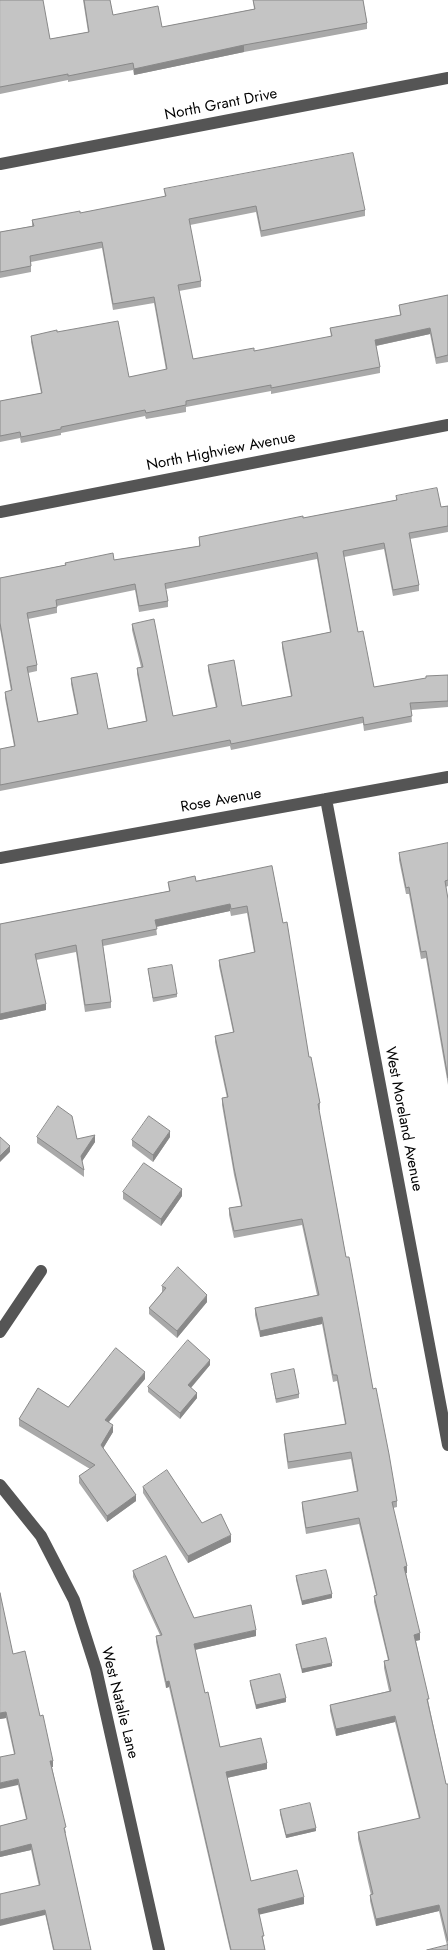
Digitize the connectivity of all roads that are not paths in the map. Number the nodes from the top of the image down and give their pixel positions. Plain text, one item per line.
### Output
1 (448, 78) edge
2 (0, 164) edge
3 (448, 425) edge
4 (0, 512) edge
5 (448, 777) edge
6 (326, 798) junction
7 (0, 858) edge
8 (40, 1271) dead end
9 (0, 1332) edge
10 (448, 1445) edge
11 (0, 1485) edge
12 (159, 1950) edge

1 - 2 street, North Grant Drive
3 - 4 street, North Highview Avenue
5 - 6 street, Rose Avenue
6 - 7 street, Rose Avenue
6 - 10 street, West Moreland Avenue
8 - 9 street
11 - 12 street, West Natalie Lane

